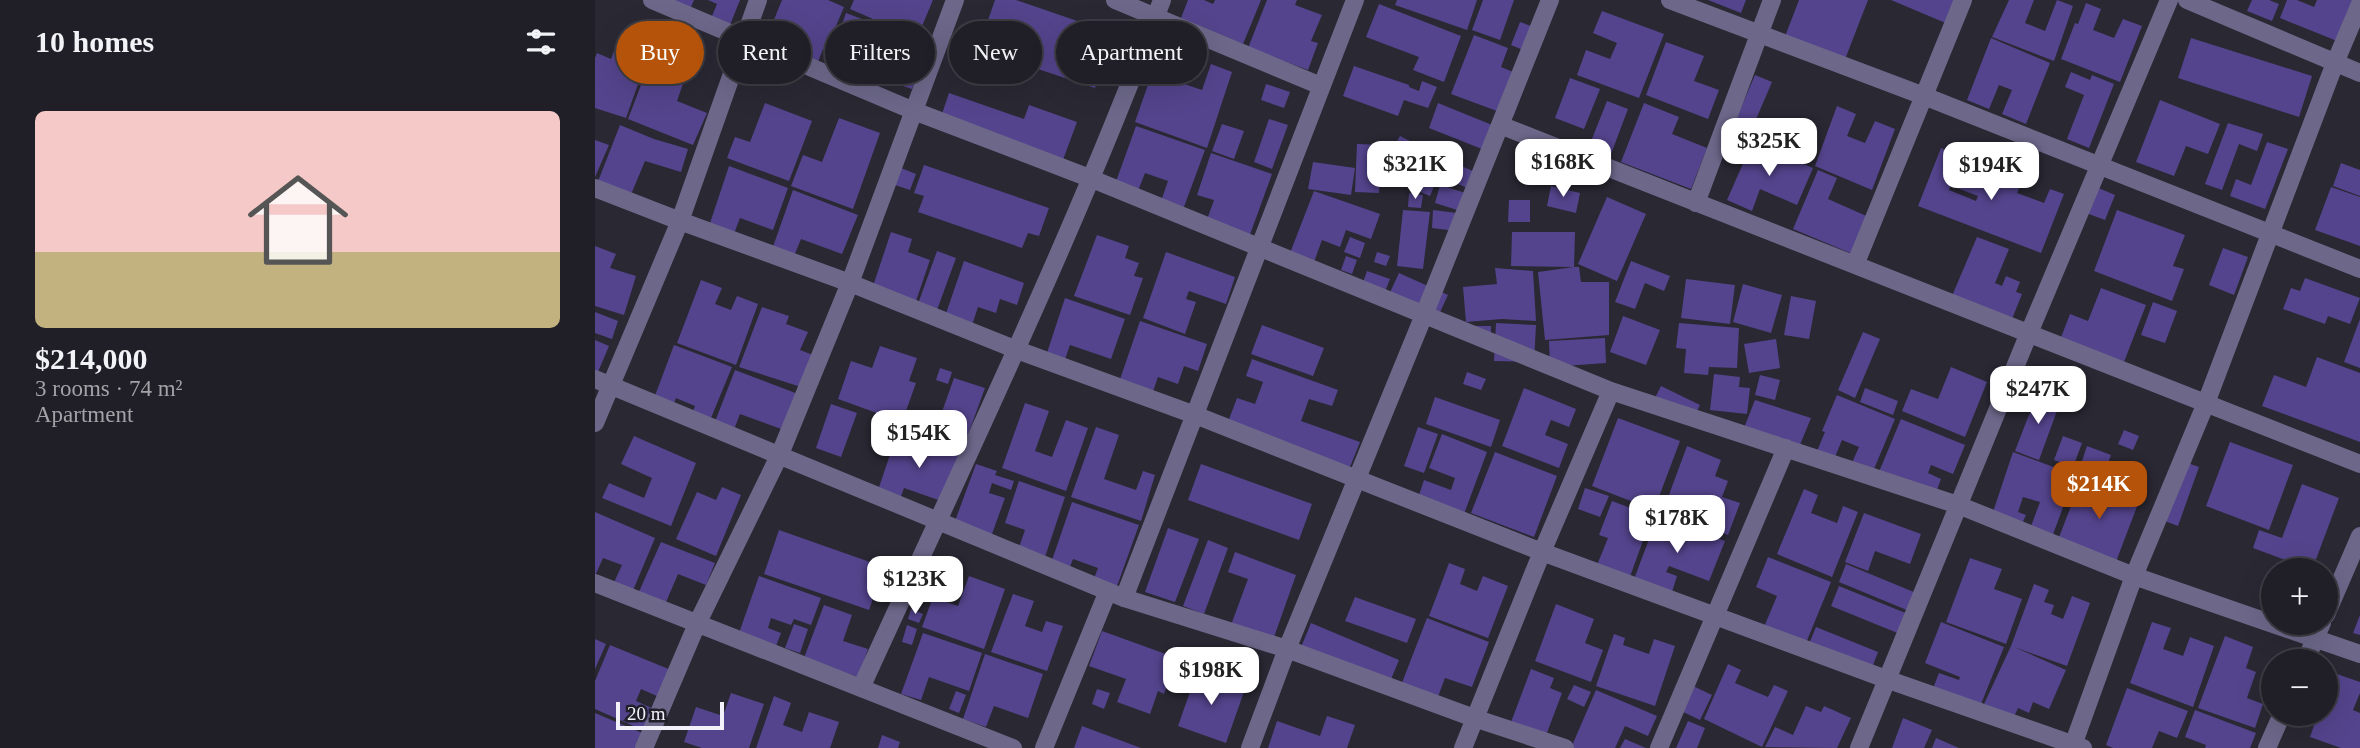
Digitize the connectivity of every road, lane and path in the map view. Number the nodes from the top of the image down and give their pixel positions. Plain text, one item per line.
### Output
1 (652, 0) edge
2 (758, 0) edge
3 (955, 0) edge
4 (1115, 0) edge
5 (1355, 0) edge
6 (1550, 0) edge
7 (1670, 0) edge
8 (1772, 0) edge
9 (1963, 0) edge
10 (2169, 0) edge
11 (2187, 0) edge
12 (2360, 4) edge
13 (1159, 8) edge
14 (750, 21) edge
15 (718, 27) edge
16 (1759, 34) junction
17 (2335, 63) junction
18 (811, 66) edge
19 (2360, 74) edge
20 (728, 84) edge
21 (1321, 86) junction
22 (1924, 96) junction
23 (914, 111) junction
24 (1500, 125) junction
25 (2099, 166) junction
26 (1092, 179) junction
27 (595, 188) edge
28 (1696, 203) junction
29 (680, 221) junction
30 (2271, 234) junction
31 (1259, 248) junction
32 (1855, 264) junction
33 (2360, 269) edge
34 (850, 283) junction
35 (1425, 315) junction
36 (2029, 333) junction
37 (1017, 350) junction
38 (603, 382) edge
39 (1611, 391) junction
40 (2206, 403) junction
41 (1195, 415) junction
42 (595, 423) edge
43 (1786, 448) junction
44 (780, 454) junction
45 (2360, 464) edge
46 (1358, 478) junction
47 (1958, 505) junction
48 (937, 521) junction
49 (2360, 536) edge
50 (1542, 552) junction
51 (2134, 576) junction
52 (595, 583) edge
53 (2338, 587) edge
54 (1116, 594) junction
55 (2261, 614) edge
56 (1715, 617) junction
57 (697, 624) junction
58 (2326, 635) edge
59 (1287, 649) junction
60 (2360, 654) edge
61 (1885, 679) junction
62 (861, 688) junction
63 (1474, 719) junction
64 (2277, 726) edge
65 (2076, 747) edge
66 (644, 748) edge
67 (1013, 748) edge
68 (1044, 748) edge
69 (1250, 748) edge
70 (1463, 748) edge
71 (1565, 748) edge
72 (1660, 748) edge
73 (1859, 748) edge
74 (2267, 748) edge

1 - 15 street
2 - 14 street
3 - 23 street
4 - 13 street
5 - 21 street
6 - 24 street
7 - 16 street
8 - 16 street
9 - 22 street
10 - 25 street
11 - 17 street
12 - 17 street
13 - 21 street
13 - 26 street
16 - 22 street
16 - 28 street
17 - 19 street
17 - 30 street
18 - 23 street
20 - 29 street
21 - 31 street
22 - 25 street
22 - 32 street
23 - 26 street
23 - 34 street
24 - 28 street
24 - 35 street
25 - 30 street
25 - 36 street
26 - 31 street
26 - 37 street
27 - 29 street
28 - 32 street
29 - 34 street
29 - 38 street
30 - 33 street
30 - 40 street
31 - 35 street
31 - 41 street
32 - 36 street
34 - 37 street
34 - 44 street
35 - 39 street
35 - 46 street
36 - 40 street
36 - 47 street
37 - 41 street
37 - 48 street
38 - 42 street
38 - 44 street
39 - 43 street
39 - 50 street
40 - 45 street
40 - 51 street
41 - 46 street
41 - 54 street
43 - 47 street
43 - 56 street
44 - 48 street
44 - 57 street
46 - 50 street
46 - 59 street
47 - 51 street
47 - 61 street
48 - 54 street
48 - 62 street
49 - 53 street
50 - 56 street
50 - 63 street
51 - 55 street
51 - 65 street
52 - 57 street
54 - 59 street
54 - 68 street
56 - 61 street
56 - 72 street
57 - 62 street
57 - 66 street
58 - 60 street
59 - 63 street
59 - 69 street
61 - 65 street
61 - 73 street
62 - 67 street
63 - 70 street
63 - 71 street
64 - 74 street

